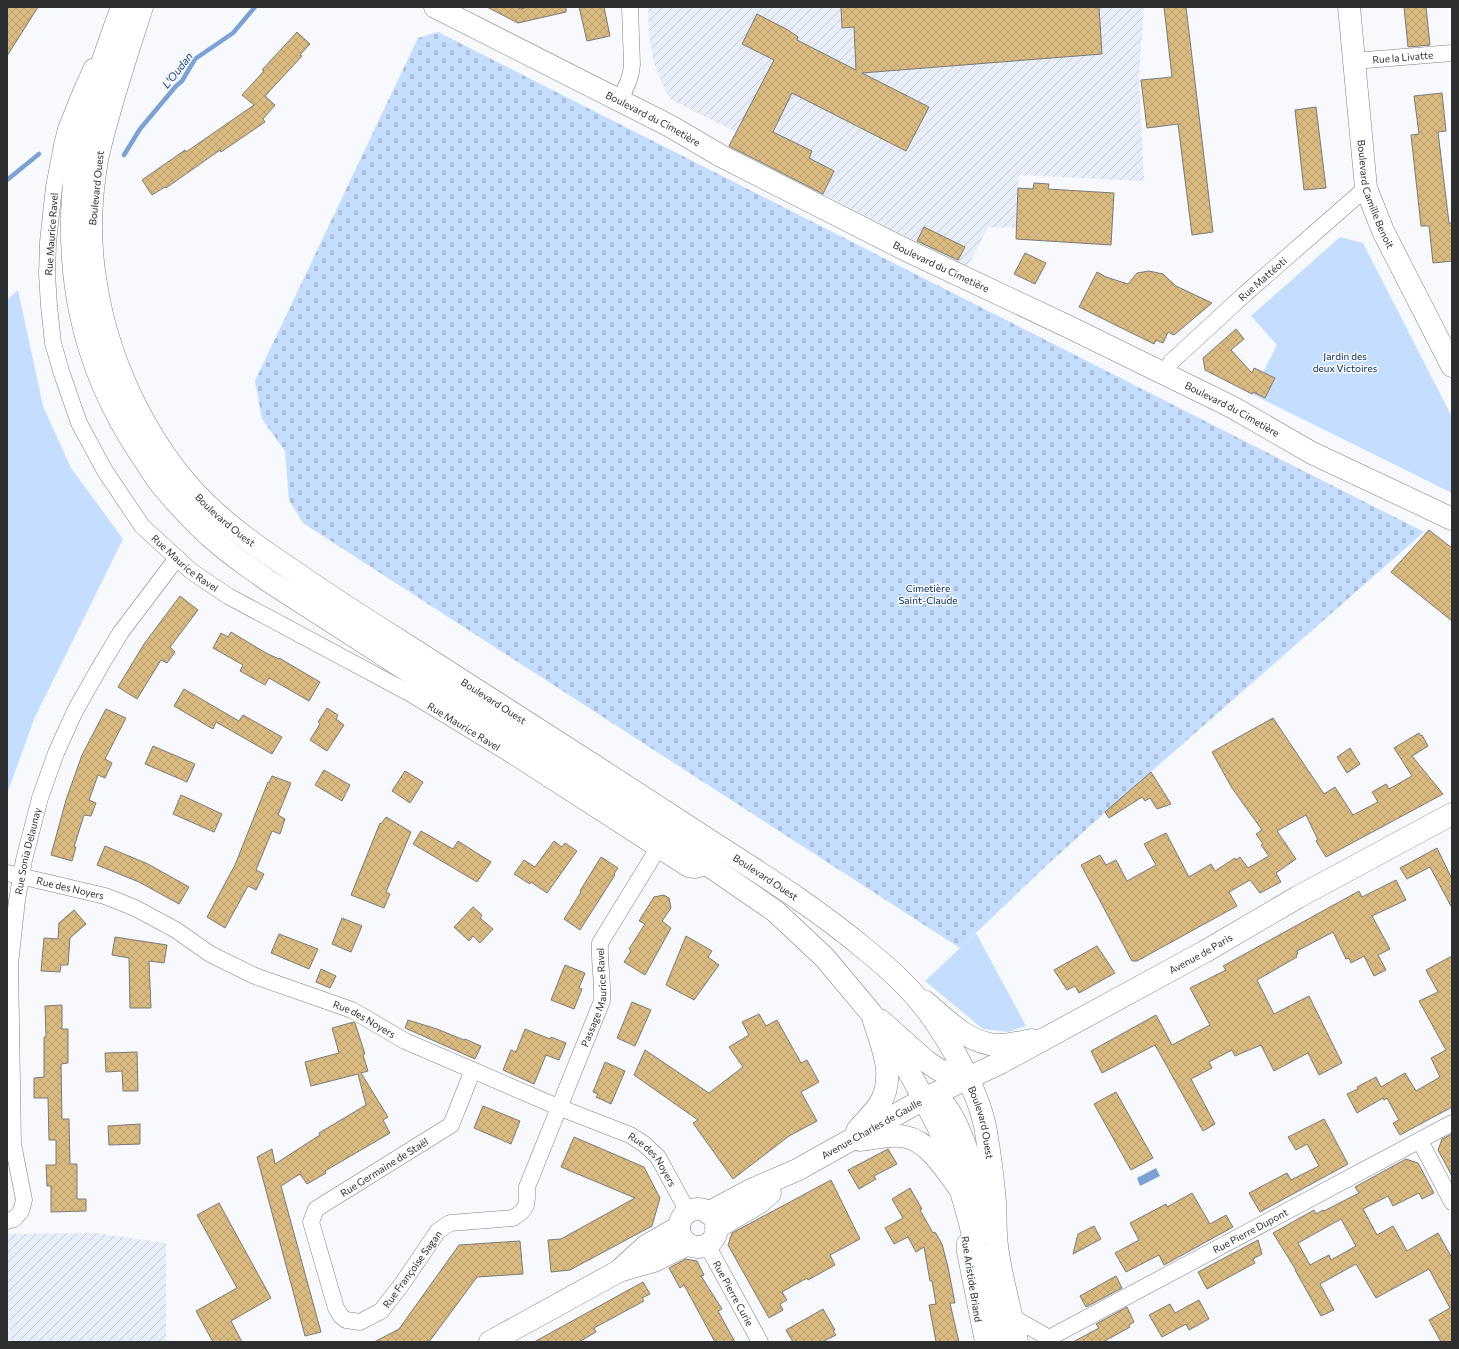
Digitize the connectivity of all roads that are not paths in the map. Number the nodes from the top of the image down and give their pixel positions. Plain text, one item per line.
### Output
1 (435, 7) edge
2 (630, 7) edge
3 (1348, 7) edge
4 (131, 8) edge
5 (1452, 52) edge
6 (1354, 61) junction
7 (620, 100) junction
8 (1366, 188) junction
9 (1452, 366) edge
10 (1165, 374) junction
11 (1452, 519) edge
12 (177, 558) junction
13 (1452, 814) edge
14 (657, 850) junction
15 (710, 866) junction
16 (14, 875) edge
17 (914, 993) junction
18 (871, 1013) junction
19 (1050, 1036) junction
20 (473, 1070) junction
21 (967, 1079) junction
22 (946, 1088) joint
23 (924, 1099) junction
24 (558, 1107) junction
25 (1452, 1123) edge
26 (1420, 1141) junction
27 (847, 1142) junction
28 (961, 1191) junction
29 (1452, 1202) edge
30 (7, 1221) edge
31 (698, 1228) junction
32 (997, 1245) junction
33 (323, 1265) joint
34 (1012, 1316) junction
35 (1047, 1340) edge
36 (490, 1342) edge
37 (760, 1342) edge
38 (982, 1342) edge
39 (996, 1342) edge
40 (1017, 1342) edge

1 - 7 main road, Boulevard du Cimetière
2 - 7 street
3 - 6 main road, Boulevard Camille Benoit
4 - 12 street, Rue Maurice Ravel
4 - 15 main road, Boulevard Ouest
4 - 17 main road, Boulevard Ouest
5 - 6 street, Rue la Livatte
6 - 8 main road, Boulevard Camille Benoit
7 - 10 main road, Boulevard du Cimetière
8 - 9 main road, Boulevard Camille Benoit
8 - 10 street, Rue Mattéoti
10 - 11 main road, Boulevard du Cimetière
12 - 14 street, Rue Maurice Ravel
12 - 16 street, Rue Sonia Delaunay
13 - 19 main road, Avenue de Paris
14 - 15 street, Rue Maurice Ravel
14 - 24 street, Passage Maurice Ravel
15 - 18 main road, Boulevard Ouest
16 - 20 street, Rue des Noyers
16 - 30 street, Rue Sonia Delaunay
17 - 19 main road
17 - 21 main road, Boulevard Ouest
18 - 21 main road
18 - 23 main road, Boulevard Ouest
18 - 27 main road
19 - 21 main road, Avenue de Paris
20 - 24 street, Rue des Noyers
20 - 33 street, Rue Germaine de Staël
21 - 22 main road, Avenue de Paris
21 - 32 main road, Boulevard Ouest
22 - 23 main road, Avenue Charles de Gaulle
23 - 27 main road, Avenue Charles de Gaulle
23 - 28 main road, Boulevard Ouest
23 - 32 main road
24 - 31 street, Rue des Noyers
24 - 33 street, Rue Françoise Sagan
25 - 26 street, Rue Pierre Dupont
26 - 29 street
26 - 35 street, Rue Pierre Dupont
27 - 28 main road
27 - 31 main road, Avenue Charles de Gaulle
28 - 38 street, Rue Aristide Briand
28 - 39 main road, Boulevard Ouest
31 - 36 main road, Avenue Charles de Gaulle
31 - 37 street, Rue Pierre Curie
32 - 34 main road, Boulevard Ouest
34 - 35 street, Rue Pierre Dupont
34 - 40 main road, Boulevard Ouest

